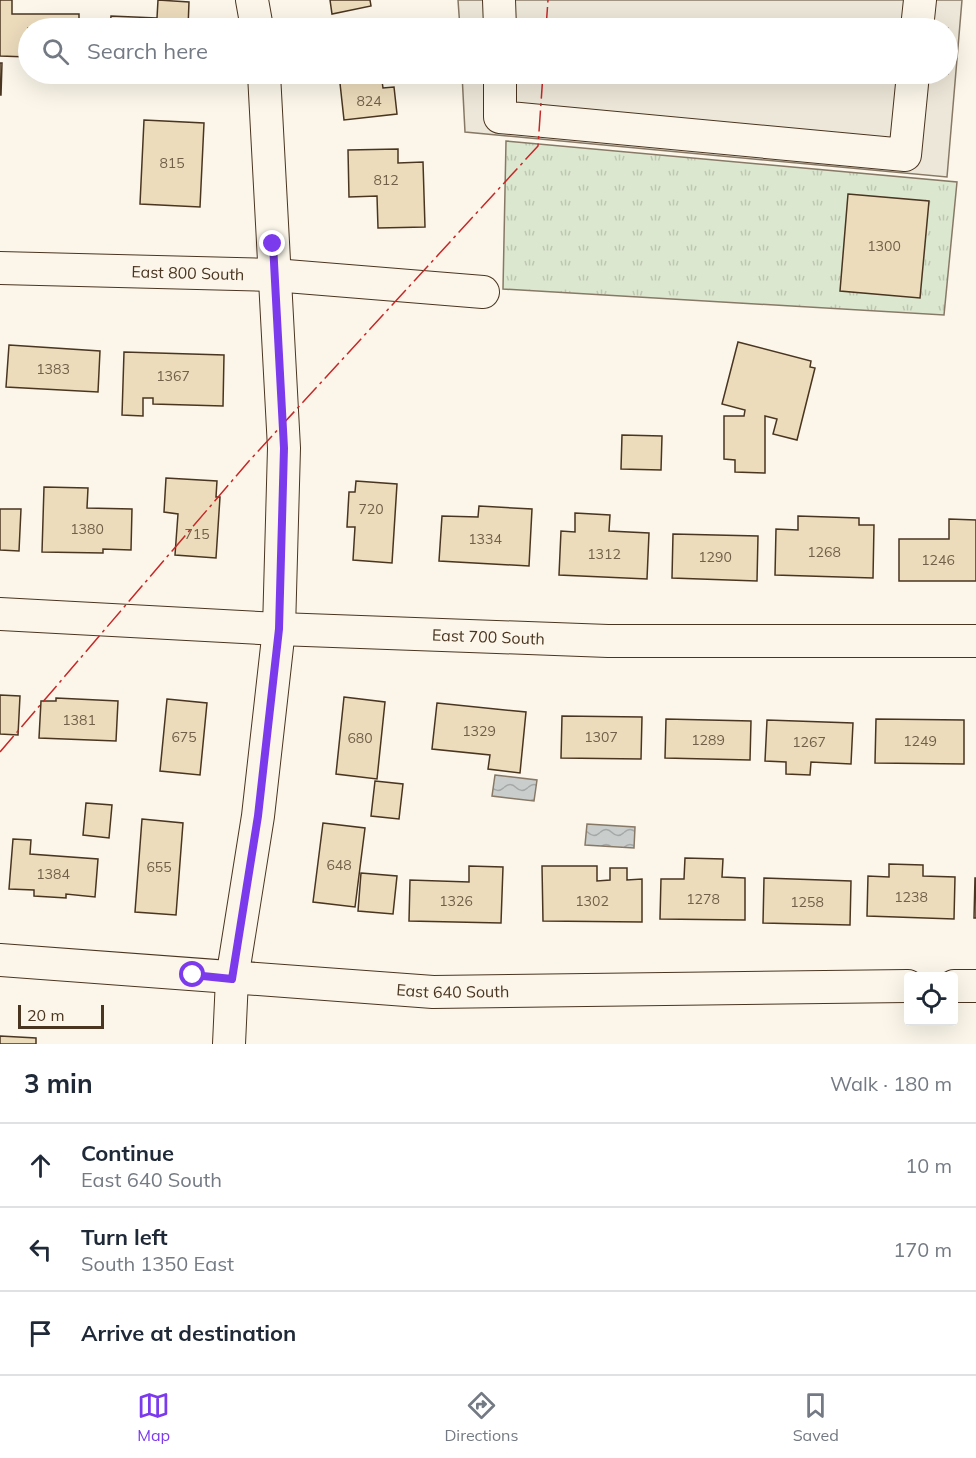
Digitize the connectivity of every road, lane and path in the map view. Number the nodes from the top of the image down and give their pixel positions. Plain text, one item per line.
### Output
1 (252, 0) edge
2 (499, 0) edge
3 (920, 0) edge
4 (255, 18) edge
5 (500, 18) edge
6 (918, 18) edge
7 (264, 84) edge
8 (500, 84) edge
9 (912, 84) edge
10 (0, 268) edge
11 (274, 275) junction
12 (483, 292) dead end
13 (0, 614) edge
14 (279, 629) junction
15 (976, 641) edge
16 (0, 960) edge
17 (232, 979) junction
18 (904, 986) edge
19 (958, 986) edge
20 (976, 986) edge
21 (229, 1044) edge

1 - 4 street
2 - 5 street
3 - 6 street
7 - 11 street
8 - 9 street
10 - 11 street, East 800 South
11 - 12 street, East 800 South
11 - 14 street
13 - 14 street, East 700 South
14 - 15 street, East 700 South
14 - 17 street
16 - 17 street, East 640 South
17 - 18 street, East 640 South
17 - 21 street
19 - 20 street

